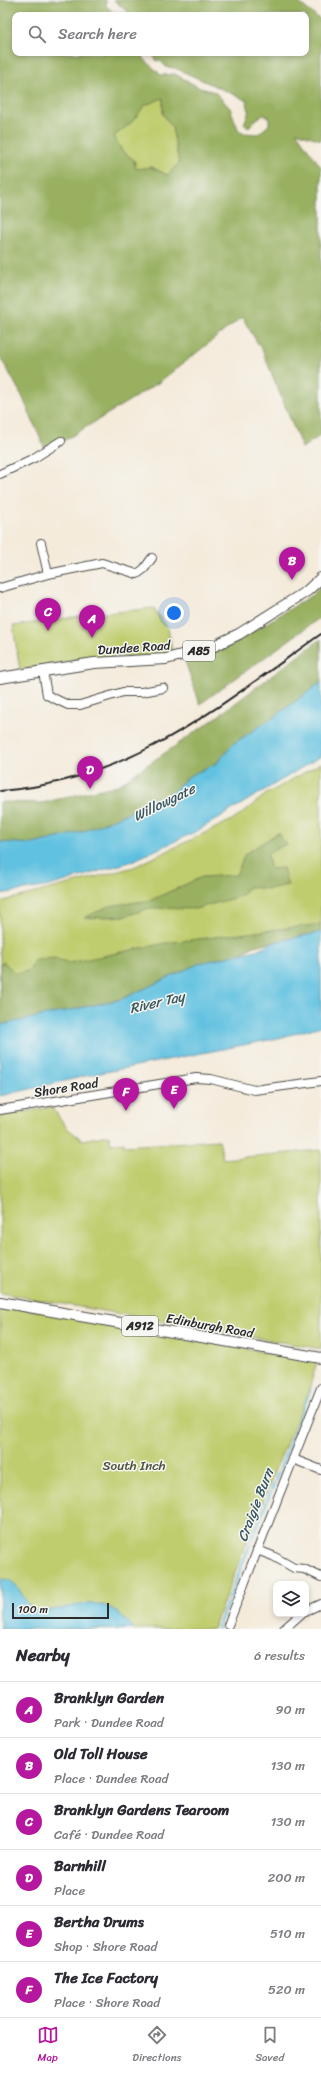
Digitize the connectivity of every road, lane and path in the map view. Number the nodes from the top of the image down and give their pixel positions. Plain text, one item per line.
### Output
1 (61, 441) dead end
2 (0, 474) edge
3 (41, 543) dead end
4 (152, 558) dead end
5 (48, 574) junction
6 (321, 578) edge
7 (0, 588) edge
8 (43, 671) junction
9 (0, 678) edge
10 (163, 688) dead end
11 (321, 1081) edge
12 (0, 1110) edge
13 (0, 1302) edge
14 (321, 1358) edge
15 (320, 1392) edge
16 (293, 1459) junction
17 (321, 1470) edge
18 (257, 1550) junction
19 (321, 1576) edge
20 (321, 1604) edge
21 (309, 1610) edge
22 (298, 1617) edge
23 (228, 1625) dead end
24 (284, 1629) edge

1 - 2 street
3 - 5 street
4 - 5 street
5 - 7 street
6 - 8 main road, Dundee Road / A85
8 - 9 main road, Dundee Road / A85
8 - 10 street
11 - 12 street, Shore Road
13 - 14 main road, Edinburgh Road / A912
15 - 16 street
16 - 17 street
16 - 18 street
18 - 19 street
18 - 23 street
20 - 21 street
22 - 24 street

